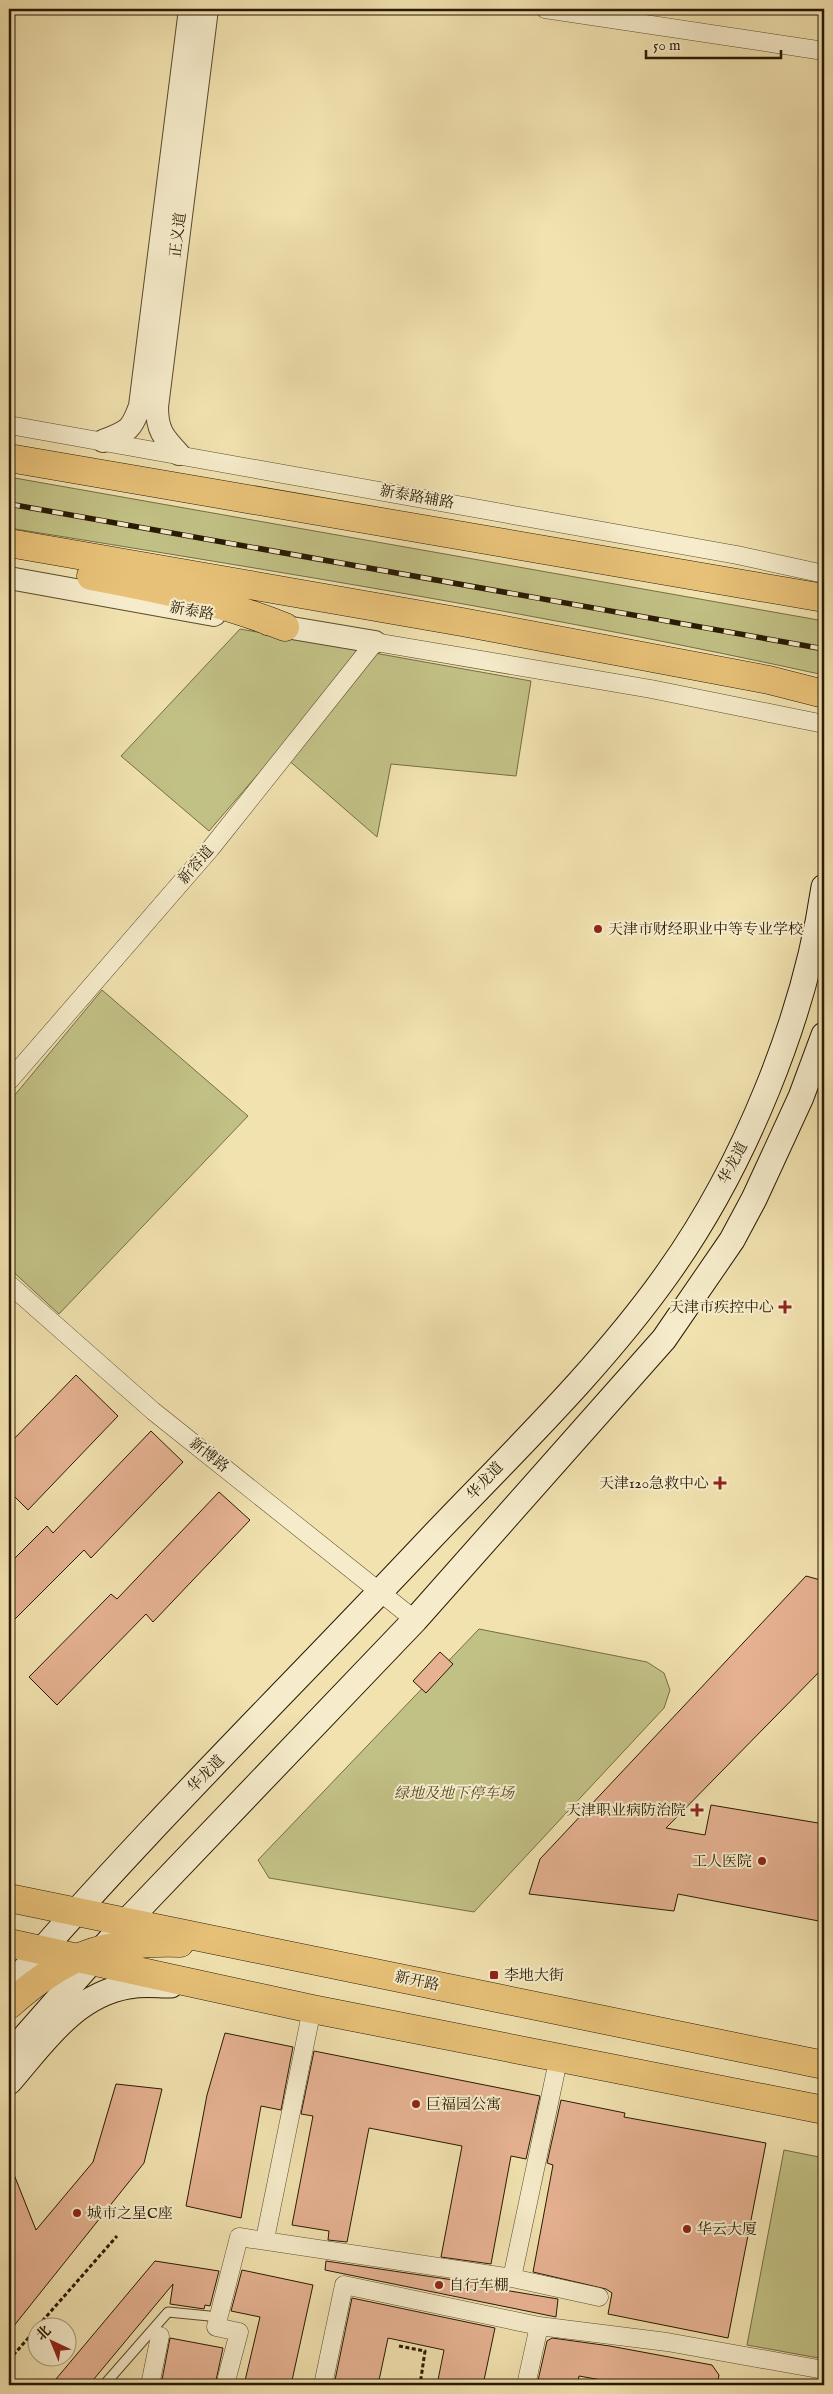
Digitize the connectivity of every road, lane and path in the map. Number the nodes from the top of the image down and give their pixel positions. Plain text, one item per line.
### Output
1 (190, 9) edge
2 (207, 9) edge
3 (545, 9) edge
4 (824, 51) edge
5 (9, 425) edge
6 (103, 441) junction
7 (179, 454) junction
8 (9, 458) edge
9 (9, 543) edge
10 (9, 560) edge
11 (824, 574) edge
12 (9, 578) edge
13 (824, 598) edge
14 (285, 627) junction
15 (375, 642) junction
16 (824, 694) edge
17 (824, 724) edge
18 (824, 887) edge
19 (824, 1035) edge
20 (9, 1081) edge
21 (9, 1284) edge
22 (381, 1591) junction
23 (414, 1620) junction
24 (9, 1898) edge
25 (78, 1911) junction
26 (127, 1921) junction
27 (234, 1943) junction
28 (9, 1944) edge
29 (42, 1950) junction
30 (89, 1956) junction
31 (212, 1987) junction
32 (9, 1988) edge
33 (9, 2005) edge
34 (312, 2009) junction
35 (9, 2055) edge
36 (559, 2056) junction
37 (824, 2065) edge
38 (9, 2082) edge
39 (767, 2098) junction
40 (824, 2110) edge
41 (824, 2129) edge
42 (118, 2236) dead end
43 (265, 2240) junction
44 (512, 2278) junction
45 (599, 2297) dead end
46 (48, 2316) edge
47 (209, 2316) dead end
48 (538, 2326) junction
49 (160, 2336) dead end
50 (28, 2338) edge
51 (399, 2346) dead end
52 (9, 2360) edge
53 (824, 2370) edge
54 (104, 2385) edge
55 (150, 2385) edge
56 (225, 2385) edge
57 (323, 2385) edge
58 (420, 2385) edge
59 (526, 2385) edge

1 - 6 street, 正义道
2 - 7 street, 正义道
3 - 4 street
5 - 6 street, 新泰路辅路
6 - 7 street, 新泰路辅路
7 - 11 street, 新泰路辅路
8 - 13 main road
9 - 16 main road
10 - 14 main road
12 - 14 street, 新泰路
14 - 15 street, 新泰路
15 - 17 street
15 - 20 street, 新容道
18 - 22 main road, 华龙道
19 - 23 main road
21 - 22 street, 新博路
22 - 23 street, 新博路
22 - 25 main road, 华龙道
23 - 26 main road
24 - 25 main road, 新开路
25 - 26 main road, 新开路
25 - 29 main road, 华龙道
26 - 27 main road, 新开路
26 - 30 main road
27 - 30 main road
27 - 37 main road, 新开路
28 - 29 main road
29 - 30 main road
29 - 32 main road, 华龙道
30 - 31 main road
30 - 33 main road
30 - 35 main road
31 - 34 main road
31 - 38 main road
34 - 36 main road
34 - 43 street
36 - 39 main road
36 - 44 street
39 - 40 main road
39 - 41 main road
42 - 46 path
43 - 44 street
43 - 56 street
44 - 45 street
47 - 54 lane
48 - 53 street
48 - 57 street
48 - 59 street
49 - 55 street
50 - 52 path
51 - 58 path

